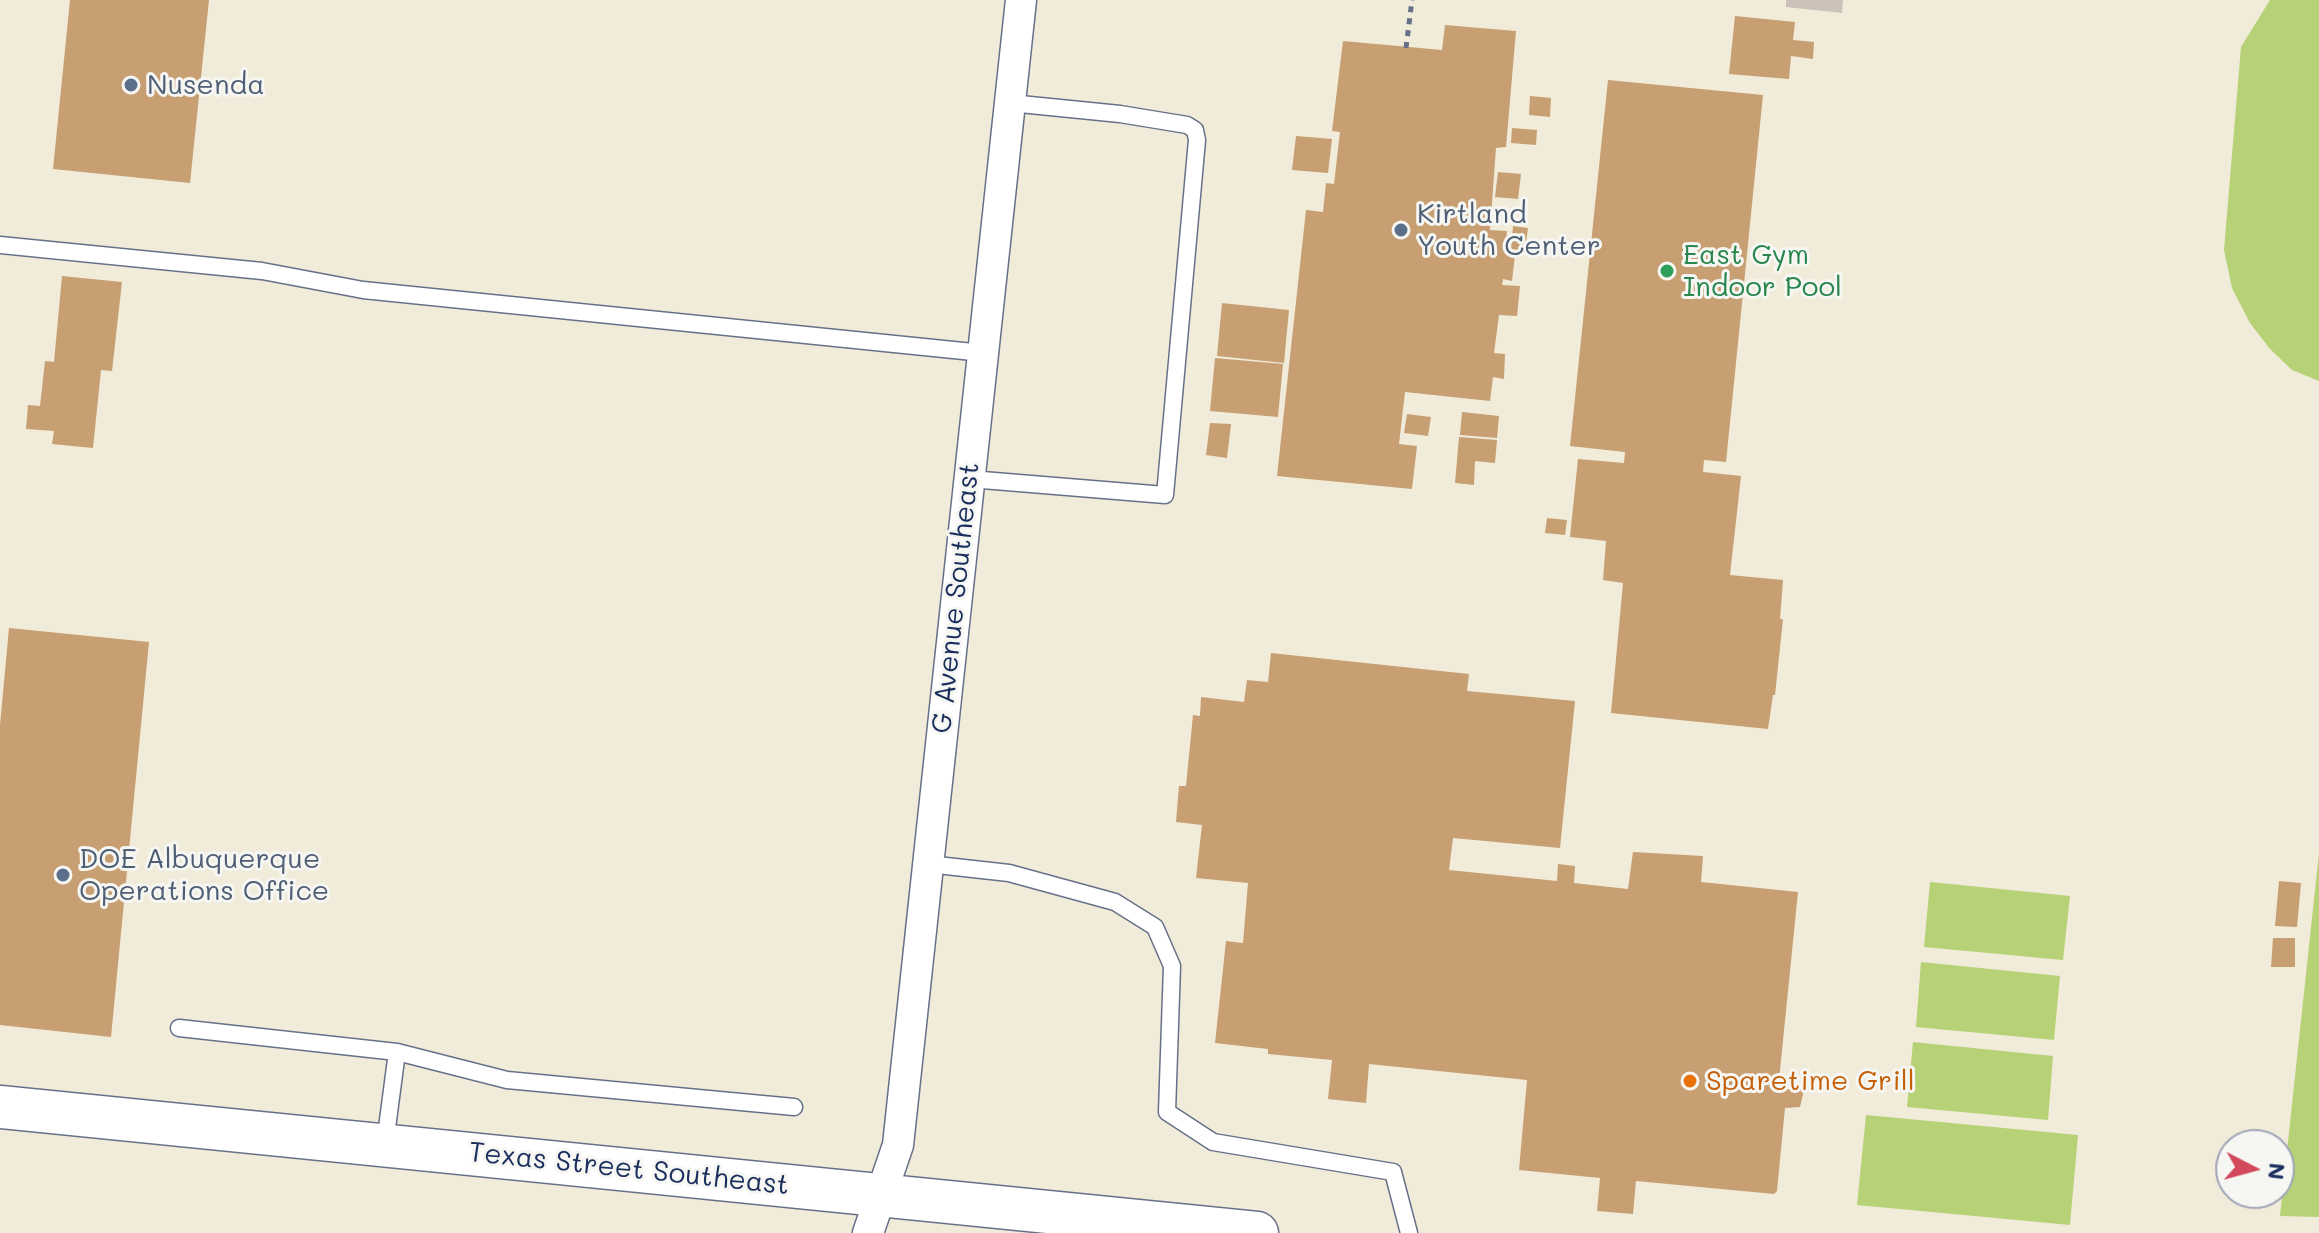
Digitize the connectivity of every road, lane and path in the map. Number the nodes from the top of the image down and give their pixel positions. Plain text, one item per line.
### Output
1 (1021, 0) edge
2 (1412, 0) edge
3 (1406, 48) dead end
4 (1010, 103) junction
5 (0, 245) edge
6 (983, 353) junction
7 (970, 479) junction
8 (928, 864) junction
9 (179, 1028) dead end
10 (397, 1052) junction
11 (0, 1107) edge
12 (794, 1107) dead end
13 (385, 1145) junction
14 (879, 1193) junction
15 (868, 1233) edge
16 (1257, 1233) edge
17 (1409, 1233) edge

1 - 4 street, G Avenue Southeast
2 - 3 path
4 - 6 street, G Avenue Southeast
4 - 7 lane
5 - 6 lane
6 - 7 street, G Avenue Southeast
7 - 8 street, G Avenue Southeast
8 - 14 street, G Avenue Southeast
8 - 17 lane
9 - 10 lane
10 - 12 lane
10 - 13 lane
11 - 13 street, Texas Street Southeast
13 - 14 street, Texas Street Southeast
14 - 15 street, G Avenue Southeast
14 - 16 street, Texas Street Southeast

